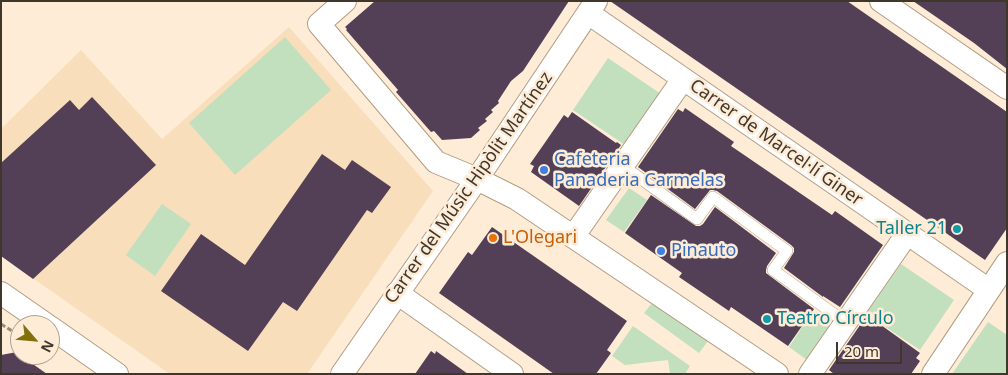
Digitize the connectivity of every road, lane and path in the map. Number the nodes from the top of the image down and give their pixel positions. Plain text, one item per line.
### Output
1 (345, 1) edge
2 (881, 1) edge
3 (592, 7) edge
4 (683, 79) junction
5 (1007, 88) edge
6 (623, 166) junction
7 (477, 179) junction
8 (907, 234) junction
9 (573, 237) junction
10 (1007, 263) edge
11 (989, 290) junction
12 (1, 293) edge
13 (397, 293) junction
14 (33, 315) edge
15 (845, 322) junction
16 (60, 334) edge
17 (117, 374) edge
18 (342, 374) edge
19 (512, 374) edge
20 (777, 374) edge
21 (810, 374) edge
22 (933, 374) edge

1 - 7 street
2 - 5 street
3 - 4 street, Carrer de Marcel·lí Giner
3 - 7 street, Carrer del Músic Hipòlit Martínez
4 - 6 street
4 - 8 street, Carrer de Marcel·lí Giner
6 - 9 street
6 - 15 lane
7 - 9 street
7 - 13 street, Carrer del Músic Hipòlit Martínez
8 - 11 street, Carrer de Marcel·lí Giner
8 - 15 street
9 - 20 street
10 - 11 street
11 - 22 street
12 - 14 street
13 - 18 street, Carrer del Músic Hipòlit Martínez
13 - 19 street
15 - 21 street
16 - 17 street

